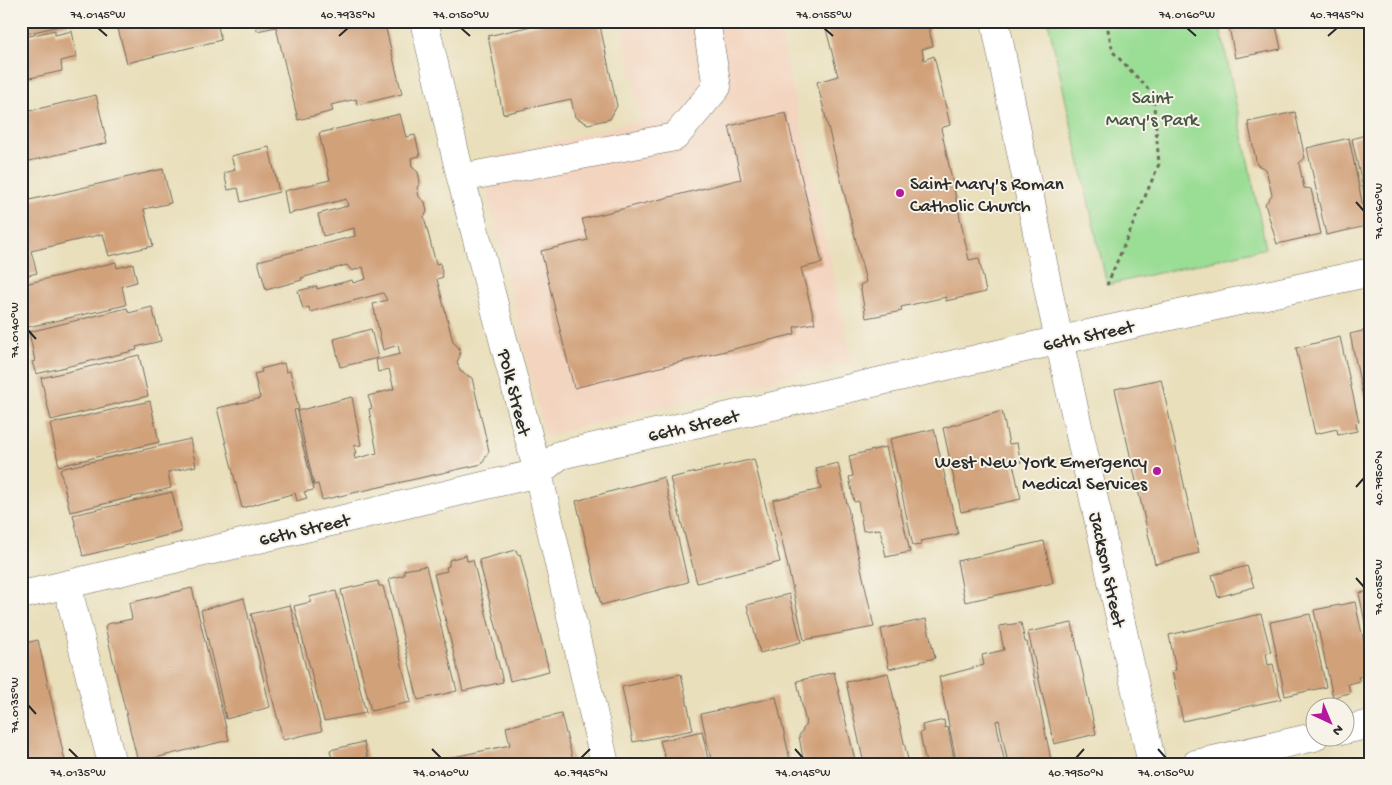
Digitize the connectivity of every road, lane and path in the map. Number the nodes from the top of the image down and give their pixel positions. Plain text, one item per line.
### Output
1 (424, 21) edge
2 (706, 21) edge
3 (995, 21) edge
4 (1106, 21) edge
5 (461, 178) junction
6 (1371, 272) edge
7 (1107, 286) dead end
8 (1060, 340) junction
9 (538, 473) junction
10 (67, 585) junction
11 (22, 594) edge
12 (1371, 724) edge
13 (1354, 728) edge
14 (1304, 739) edge
15 (112, 764) edge
16 (605, 764) edge
17 (1152, 764) edge
18 (1196, 764) edge

1 - 5 street, Polk Street
2 - 5 street
3 - 8 street, Jackson Street
4 - 7 path
5 - 9 street, Polk Street
6 - 8 street, 66th Street
8 - 9 street, 66th Street
8 - 17 street, Jackson Street
9 - 10 street, 66th Street
9 - 16 street, Polk Street
10 - 11 street, 66th Street
10 - 15 street
12 - 13 street
14 - 18 street

